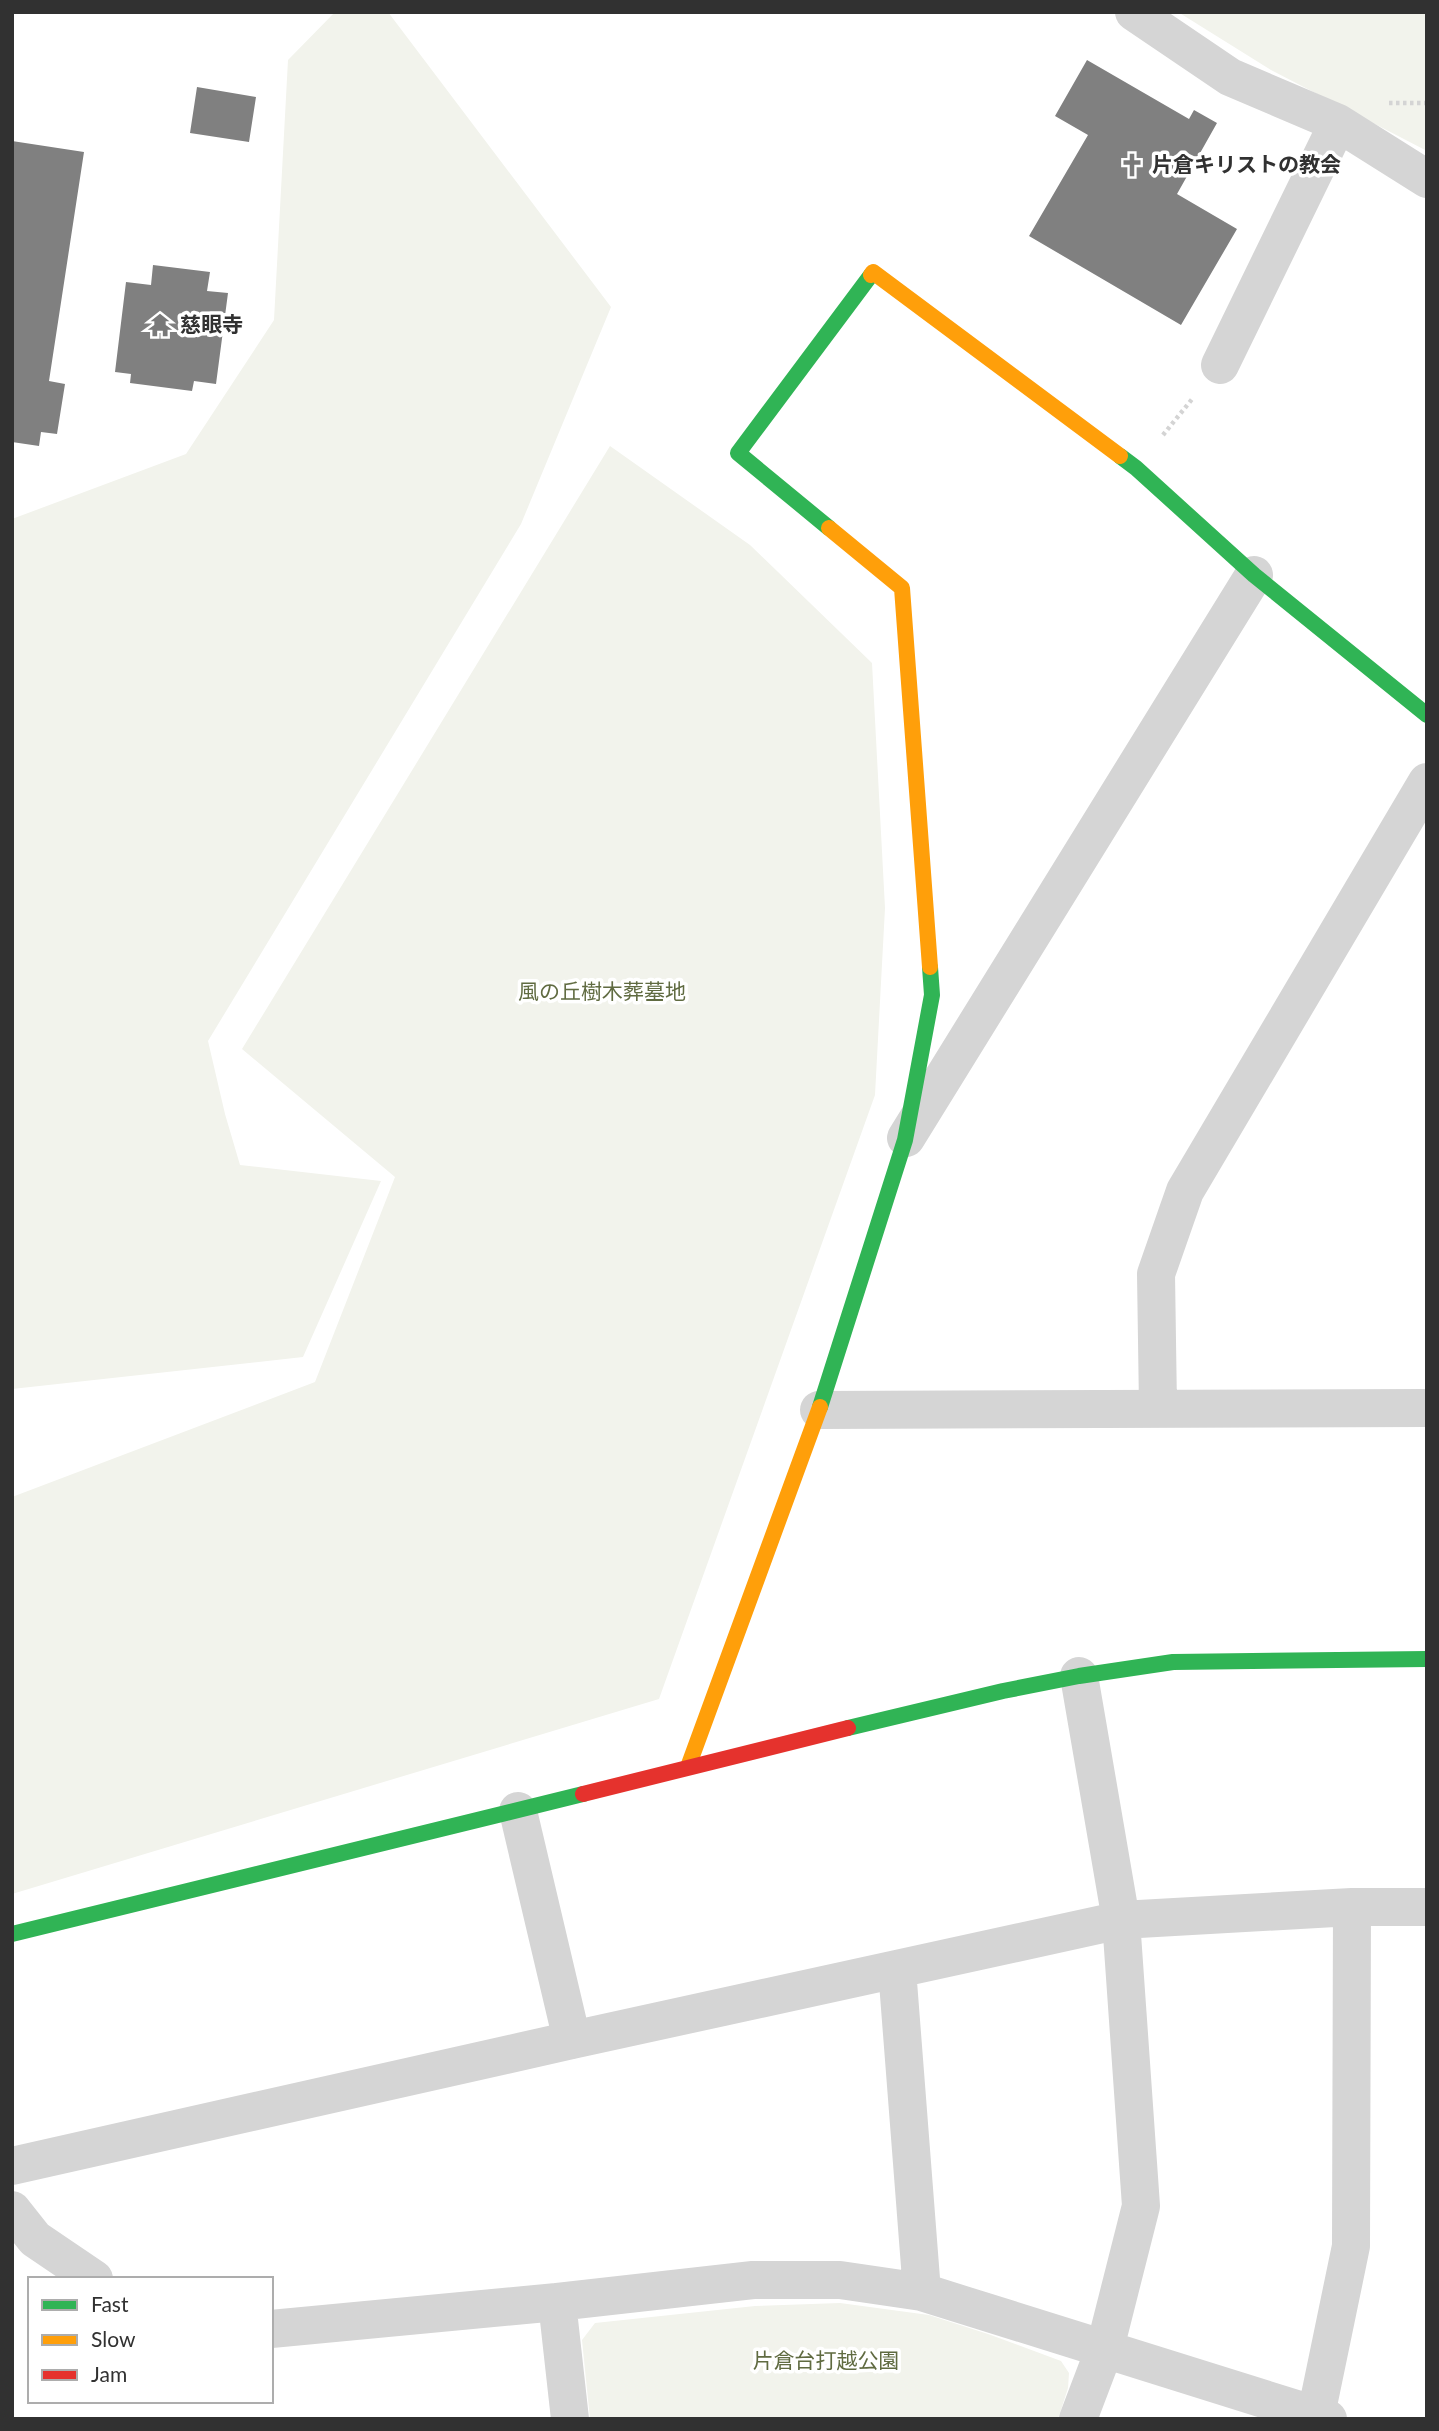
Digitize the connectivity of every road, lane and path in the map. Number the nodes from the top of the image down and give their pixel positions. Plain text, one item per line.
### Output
1 (1134, 12) edge
2 (1338, 123) junction
3 (1427, 179) edge
4 (1220, 365) joint
5 (1136, 468) junction
6 (1254, 575) junction
7 (1427, 715) edge
8 (1427, 782) edge
9 (905, 1140) junction
10 (1158, 1408) junction
11 (1427, 1408) edge
12 (819, 1410) junction
13 (1427, 1659) edge
14 (1079, 1676) junction
15 (688, 1766) junction
16 (518, 1811) junction
17 (1352, 1907) junction
18 (1427, 1907) edge
19 (1121, 1920) junction
20 (12, 1934) edge
21 (897, 1969) junction
22 (572, 2040) junction
23 (12, 2166) edge
24 (12, 2210) edge
25 (91, 2277) edge
26 (922, 2292) junction
27 (557, 2302) junction
28 (273, 2329) edge
29 (1105, 2348) junction
30 (1322, 2417) edge
31 (570, 2419) edge
32 (1078, 2419) edge

1 - 2 street
2 - 3 street
2 - 4 street
4 - 5 path
5 - 6 street
5 - 9 street
6 - 7 street
6 - 9 street
8 - 10 street
9 - 12 street
10 - 11 street
10 - 12 street
12 - 15 street
13 - 14 street
14 - 15 street
14 - 19 street
15 - 16 street
16 - 20 street
16 - 22 street
17 - 18 street
17 - 19 street
17 - 30 street
19 - 21 street
19 - 29 street
21 - 22 street
21 - 26 street
22 - 23 street
24 - 25 street
26 - 27 street
26 - 29 street
27 - 28 street
27 - 31 street
29 - 30 street
29 - 32 street

